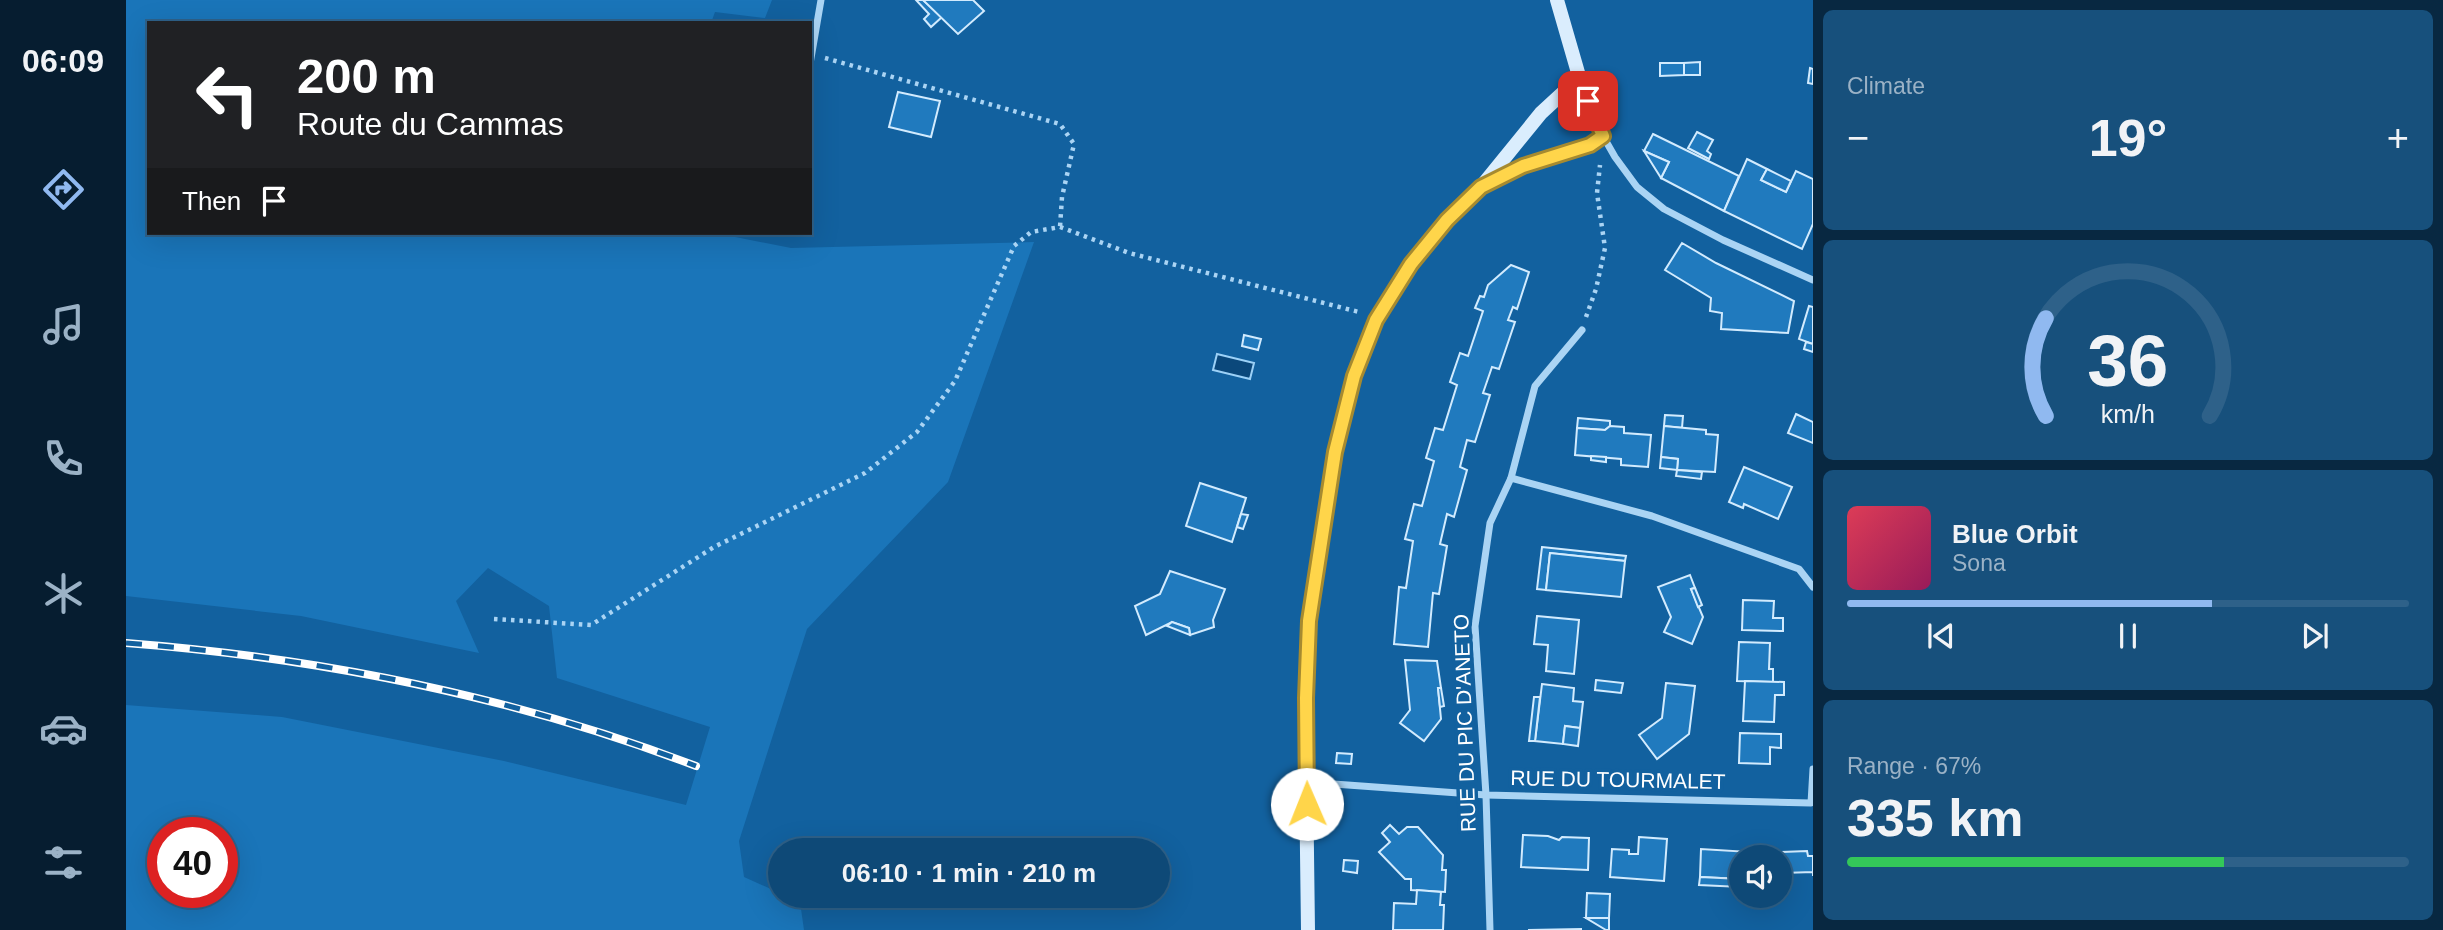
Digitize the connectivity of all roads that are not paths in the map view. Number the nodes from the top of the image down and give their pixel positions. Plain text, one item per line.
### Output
1 (821, 0) edge
2 (1557, 0) edge
3 (812, 54) edge
4 (1581, 83) junction
5 (1603, 136) junction
6 (1481, 187) junction
7 (1813, 280) edge
8 (1582, 330) road end
9 (1511, 478) junction
10 (1813, 587) edge
11 (1813, 769) edge
12 (1306, 782) junction
13 (1486, 795) junction
14 (1308, 930) edge
15 (1490, 930) edge

1 - 3 street
2 - 4 street
4 - 5 street
4 - 6 street
5 - 6 street
5 - 7 street
6 - 12 street
8 - 9 street, RUE DU PIC D'ANETO
9 - 10 street
9 - 13 street, RUE DU PIC D'ANETO
11 - 13 street, RUE DU TOURMALET
12 - 13 street, RUE DU TOURMALET
12 - 14 street
13 - 15 street, RUE DU PIC D'ANETO

